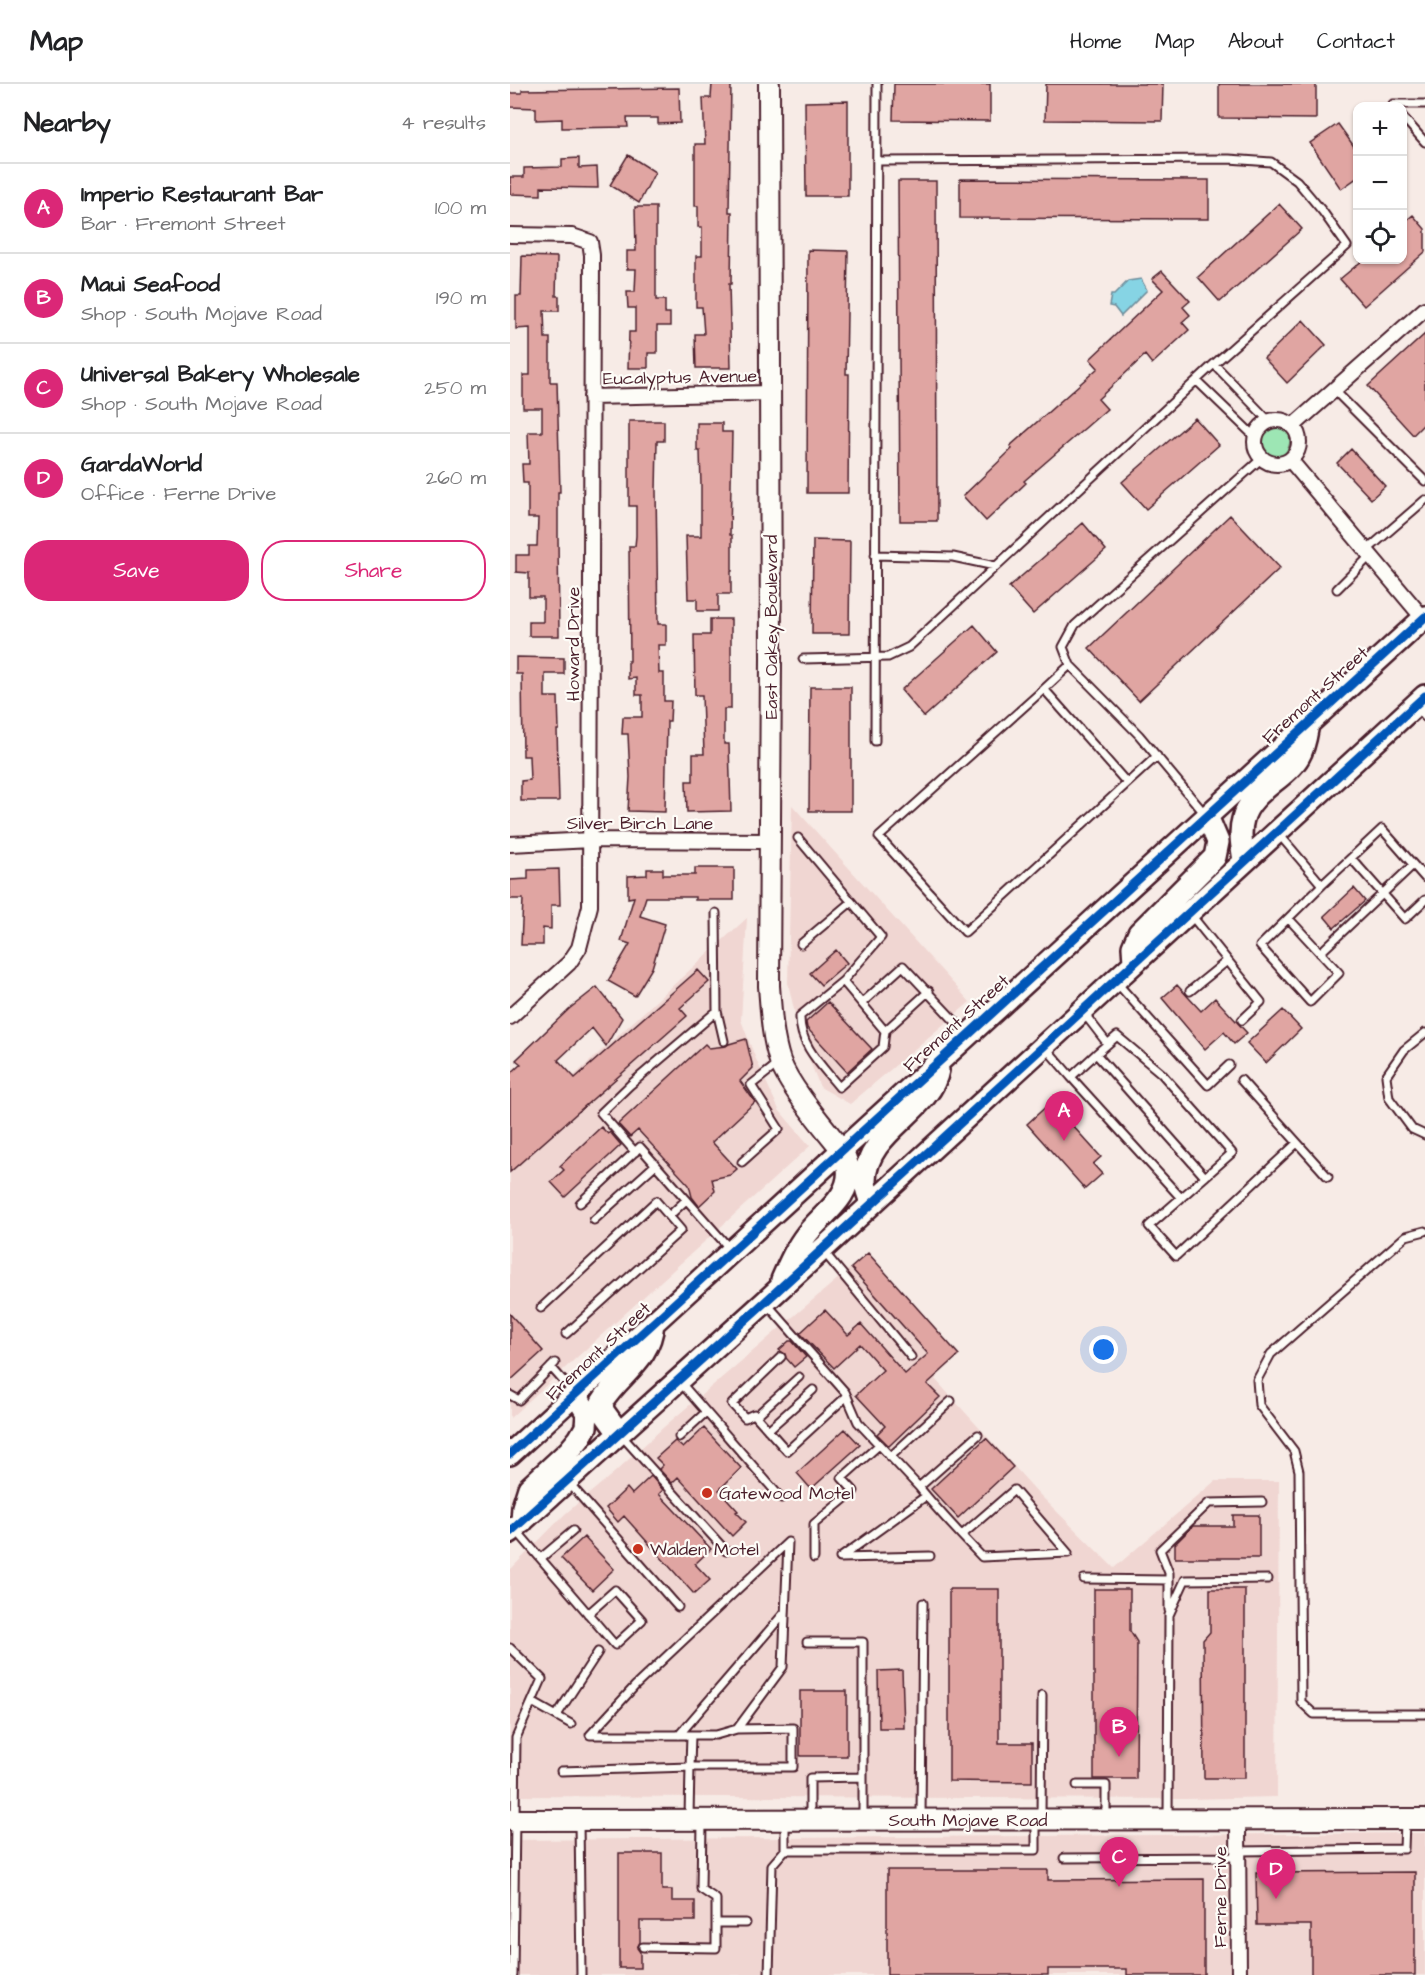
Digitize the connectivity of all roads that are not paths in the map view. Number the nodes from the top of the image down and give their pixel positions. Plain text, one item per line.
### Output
1 (769, 84) edge
2 (877, 84) edge
3 (1407, 104) edge
4 (1425, 104) edge
5 (1407, 122) edge
6 (1425, 142) edge
7 (877, 161) junction
8 (510, 236) edge
9 (1425, 309) edge
10 (1214, 364) junction
11 (1197, 381) junction
12 (1334, 390) junction
13 (770, 393) junction
14 (591, 397) junction
15 (1269, 421) junction
16 (1293, 426) junction
17 (1255, 437) junction
18 (1262, 459) junction
19 (1291, 461) junction
20 (1425, 467) edge
21 (1418, 474) junction
22 (1425, 482) edge
23 (1425, 500) edge
24 (1368, 553) junction
25 (875, 555) junction
26 (995, 566) junction
27 (1337, 589) dead end
28 (1424, 617) edge
29 (876, 658) junction
30 (803, 659) dead end
31 (1071, 664) junction
32 (1044, 688) junction
33 (1422, 706) edge
34 (1308, 724) junction
35 (875, 741) dead end
36 (1157, 756) junction
37 (1127, 783) junction
38 (1207, 816) junction
39 (1277, 831) junction
40 (798, 838) dead end
41 (591, 840) junction
42 (771, 841) junction
43 (510, 844) edge
44 (1351, 858) junction
45 (1244, 861) junction
46 (1413, 865) junction
47 (1425, 878) edge
48 (1322, 885) junction
49 (1383, 894) junction
50 (1425, 900) edge
51 (851, 902) junction
52 (1188, 912) junction
53 (716, 914) dead end
54 (1289, 919) junction
55 (801, 944) dead end
56 (1320, 953) junction
57 (1227, 961) junction
58 (1134, 962) junction
59 (1115, 980) junction
60 (843, 981) junction
61 (929, 991) junction
62 (1190, 991) dead end
63 (862, 1003) junction
64 (1081, 1010) junction
65 (717, 1011) junction
66 (510, 1017) edge
67 (1242, 1020) dead end
68 (885, 1031) junction
69 (1425, 1033) edge
70 (968, 1035) junction
71 (724, 1041) dead end
72 (1107, 1043) junction
73 (1043, 1045) junction
74 (1096, 1054) junction
75 (940, 1060) junction
76 (781, 1061) junction
77 (1229, 1065) dead end
78 (1071, 1077) junction
79 (1241, 1080) dead end
80 (1425, 1135) edge
81 (1297, 1143) junction
82 (842, 1150) junction
83 (635, 1152) junction
84 (742, 1162) dead end
85 (655, 1165) junction
86 (1205, 1177) junction
87 (1328, 1177) dead end
88 (1181, 1198) junction
89 (686, 1200) junction
90 (580, 1203) dead end
91 (871, 1203) junction
92 (669, 1216) junction
93 (594, 1220) dead end
94 (1425, 1232) edge
95 (822, 1249) junction
96 (731, 1251) junction
97 (770, 1297) junction
98 (541, 1308) dead end
99 (653, 1323) junction
100 (566, 1334) dead end
101 (781, 1357) dead end
102 (911, 1357) dead end
103 (800, 1377) dead end
104 (678, 1380) junction
105 (813, 1390) dead end
106 (510, 1395) edge
107 (576, 1395) junction
108 (847, 1396) junction
109 (951, 1401) dead end
110 (706, 1412) junction
111 (756, 1416) junction
112 (768, 1430) junction
113 (619, 1433) junction
114 (978, 1435) dead end
115 (679, 1437) dead end
116 (879, 1445) junction
117 (510, 1454) edge
118 (890, 1457) junction
119 (567, 1480) junction
120 (919, 1487) junction
121 (926, 1496) junction
122 (781, 1498) dead end
123 (1262, 1502) dead end
124 (515, 1527) edge
125 (573, 1531) dead end
126 (962, 1535) junction
127 (726, 1551) dead end
128 (930, 1556) dead end
129 (814, 1557) dead end
130 (541, 1558) junction
131 (1084, 1579) dead end
132 (1268, 1579) dead end
133 (1170, 1580) junction
134 (923, 1603) dead end
135 (678, 1608) dead end
136 (785, 1612) junction
137 (588, 1614) junction
138 (1168, 1615) junction
139 (807, 1642) dead end
140 (510, 1648) edge
141 (598, 1652) dead end
142 (1042, 1695) dead end
143 (532, 1702) junction
144 (1425, 1714) edge
145 (557, 1715) junction
146 (571, 1724) dead end
147 (510, 1728) edge
148 (737, 1728) junction
149 (518, 1732) junction
150 (679, 1735) junction
151 (691, 1735) junction
152 (690, 1767) junction
153 (561, 1771) dead end
154 (863, 1777) junction
155 (1077, 1785) dead end
156 (512, 1786) edge
157 (512, 1820) edge
158 (579, 1820) junction
159 (695, 1820) junction
160 (785, 1820) junction
161 (810, 1820) junction
162 (863, 1820) junction
163 (921, 1820) junction
164 (1038, 1820) junction
165 (1106, 1820) junction
166 (1168, 1820) junction
167 (1238, 1820) junction
168 (1405, 1820) junction
169 (1425, 1820) edge
170 (785, 1850) junction
171 (1238, 1854) junction
172 (1064, 1858) dead end
173 (512, 1866) edge
174 (716, 1923) junction
175 (746, 1923) dead end
176 (643, 1947) dead end
177 (513, 1975) edge
178 (581, 1975) edge
179 (769, 1975) edge
180 (1239, 1975) edge

1 - 13 street, East Oakey Boulevard
2 - 7 lane
3 - 4 lane
5 - 6 lane
7 - 10 lane
7 - 25 lane
8 - 14 street, Howard Drive
9 - 12 street
10 - 11 lane
10 - 15 lane
11 - 17 lane
11 - 26 lane
12 - 16 street
12 - 21 lane
13 - 14 street, Eucalyptus Avenue
13 - 42 street, East Oakey Boulevard
14 - 41 street, Howard Drive
15 - 16 street
15 - 17 street
16 - 19 street
17 - 18 street
18 - 19 street
18 - 31 lane
19 - 24 street
20 - 21 lane
21 - 22 lane
23 - 24 lane
24 - 27 lane
24 - 28 street
25 - 26 lane
25 - 29 lane
26 - 29 lane
28 - 34 main road, Fremont Street
29 - 30 lane
29 - 35 lane
31 - 32 lane
31 - 36 lane
32 - 37 lane
32 - 37 lane
33 - 39 main road
34 - 38 main road, Fremont Street
34 - 45 main road
36 - 37 lane
36 - 38 lane
38 - 58 main road
38 - 70 main road, Fremont Street
39 - 45 main road
39 - 48 lane
40 - 51 lane
41 - 42 street, Silver Birch Lane
41 - 43 street, Silver Birch Lane
41 - 66 street, Howard Drive
42 - 76 street, East Oakey Boulevard
44 - 46 lane
44 - 48 lane
44 - 49 lane
45 - 52 main road
46 - 47 lane
46 - 49 lane
48 - 54 lane
49 - 50 lane
49 - 56 lane
51 - 55 lane
51 - 60 lane
52 - 57 lane
52 - 58 main road
53 - 65 lane
54 - 56 lane
54 - 56 lane
57 - 62 lane
57 - 67 lane
58 - 59 main road
59 - 64 main road
59 - 77 lane
60 - 63 lane
60 - 68 lane
61 - 63 lane
61 - 68 lane
61 - 70 lane
63 - 68 lane
64 - 72 lane
64 - 73 main road
65 - 71 lane
65 - 83 lane
69 - 80 lane
70 - 75 main road, Fremont Street
72 - 74 lane
72 - 86 lane
73 - 78 lane
73 - 91 main road
74 - 78 lane
74 - 86 lane
75 - 82 main road, Fremont Street
75 - 91 main road
76 - 82 street, East Oakey Boulevard
76 - 84 lane
78 - 88 lane
79 - 81 lane
81 - 87 lane
81 - 88 lane
82 - 96 main road, Fremont Street
82 - 97 main road
83 - 85 lane
83 - 90 lane
85 - 89 lane
85 - 93 lane
86 - 88 lane
89 - 92 lane
89 - 96 lane
91 - 95 main road
92 - 98 lane
92 - 100 lane
94 - 144 lane
95 - 97 main road
95 - 102 lane
96 - 99 main road, Fremont Street
97 - 104 main road
97 - 108 lane
99 - 107 main road, Fremont Street
99 - 113 main road
101 - 111 lane
103 - 111 lane
104 - 110 lane
104 - 113 main road
105 - 112 lane
106 - 107 lane
107 - 117 main road, Fremont Street
107 - 124 main road
108 - 112 lane
108 - 116 lane
109 - 118 lane
110 - 115 lane
110 - 122 lane
111 - 112 lane
113 - 119 main road
113 - 127 lane
114 - 120 lane
116 - 118 lane
116 - 129 lane
118 - 120 lane
119 - 124 main road
119 - 135 lane
120 - 121 lane
121 - 126 lane
121 - 128 lane
123 - 133 lane
124 - 130 lane
125 - 130 lane
126 - 126 lane
130 - 137 lane
131 - 133 lane
132 - 138 lane
133 - 138 lane
134 - 163 lane
136 - 148 lane
136 - 150 lane
136 - 150 lane
137 - 137 lane
138 - 166 lane
139 - 154 lane
140 - 143 lane
141 - 145 lane
142 - 164 lane
143 - 145 lane
143 - 149 lane
145 - 146 lane
147 - 149 lane
148 - 151 lane
148 - 152 lane
149 - 156 lane
150 - 151 lane
151 - 152 lane
152 - 153 lane
152 - 159 lane
154 - 161 lane
154 - 162 lane
155 - 165 lane
156 - 157 lane
157 - 158 street, South Mojave Road
157 - 173 lane
158 - 159 street, South Mojave Road
158 - 178 lane
159 - 160 street, South Mojave Road
159 - 174 lane
160 - 161 street, South Mojave Road
160 - 170 lane
161 - 162 street, South Mojave Road
162 - 163 street, South Mojave Road
163 - 164 street, South Mojave Road
164 - 165 street, South Mojave Road
164 - 170 lane
165 - 166 street, South Mojave Road
166 - 167 street, South Mojave Road
167 - 168 street, South Mojave Road
167 - 171 street, Ferne Drive
168 - 169 street, South Mojave Road
168 - 171 lane
170 - 179 lane
171 - 172 lane
171 - 180 street, Ferne Drive
173 - 177 lane
174 - 175 lane
174 - 176 lane

